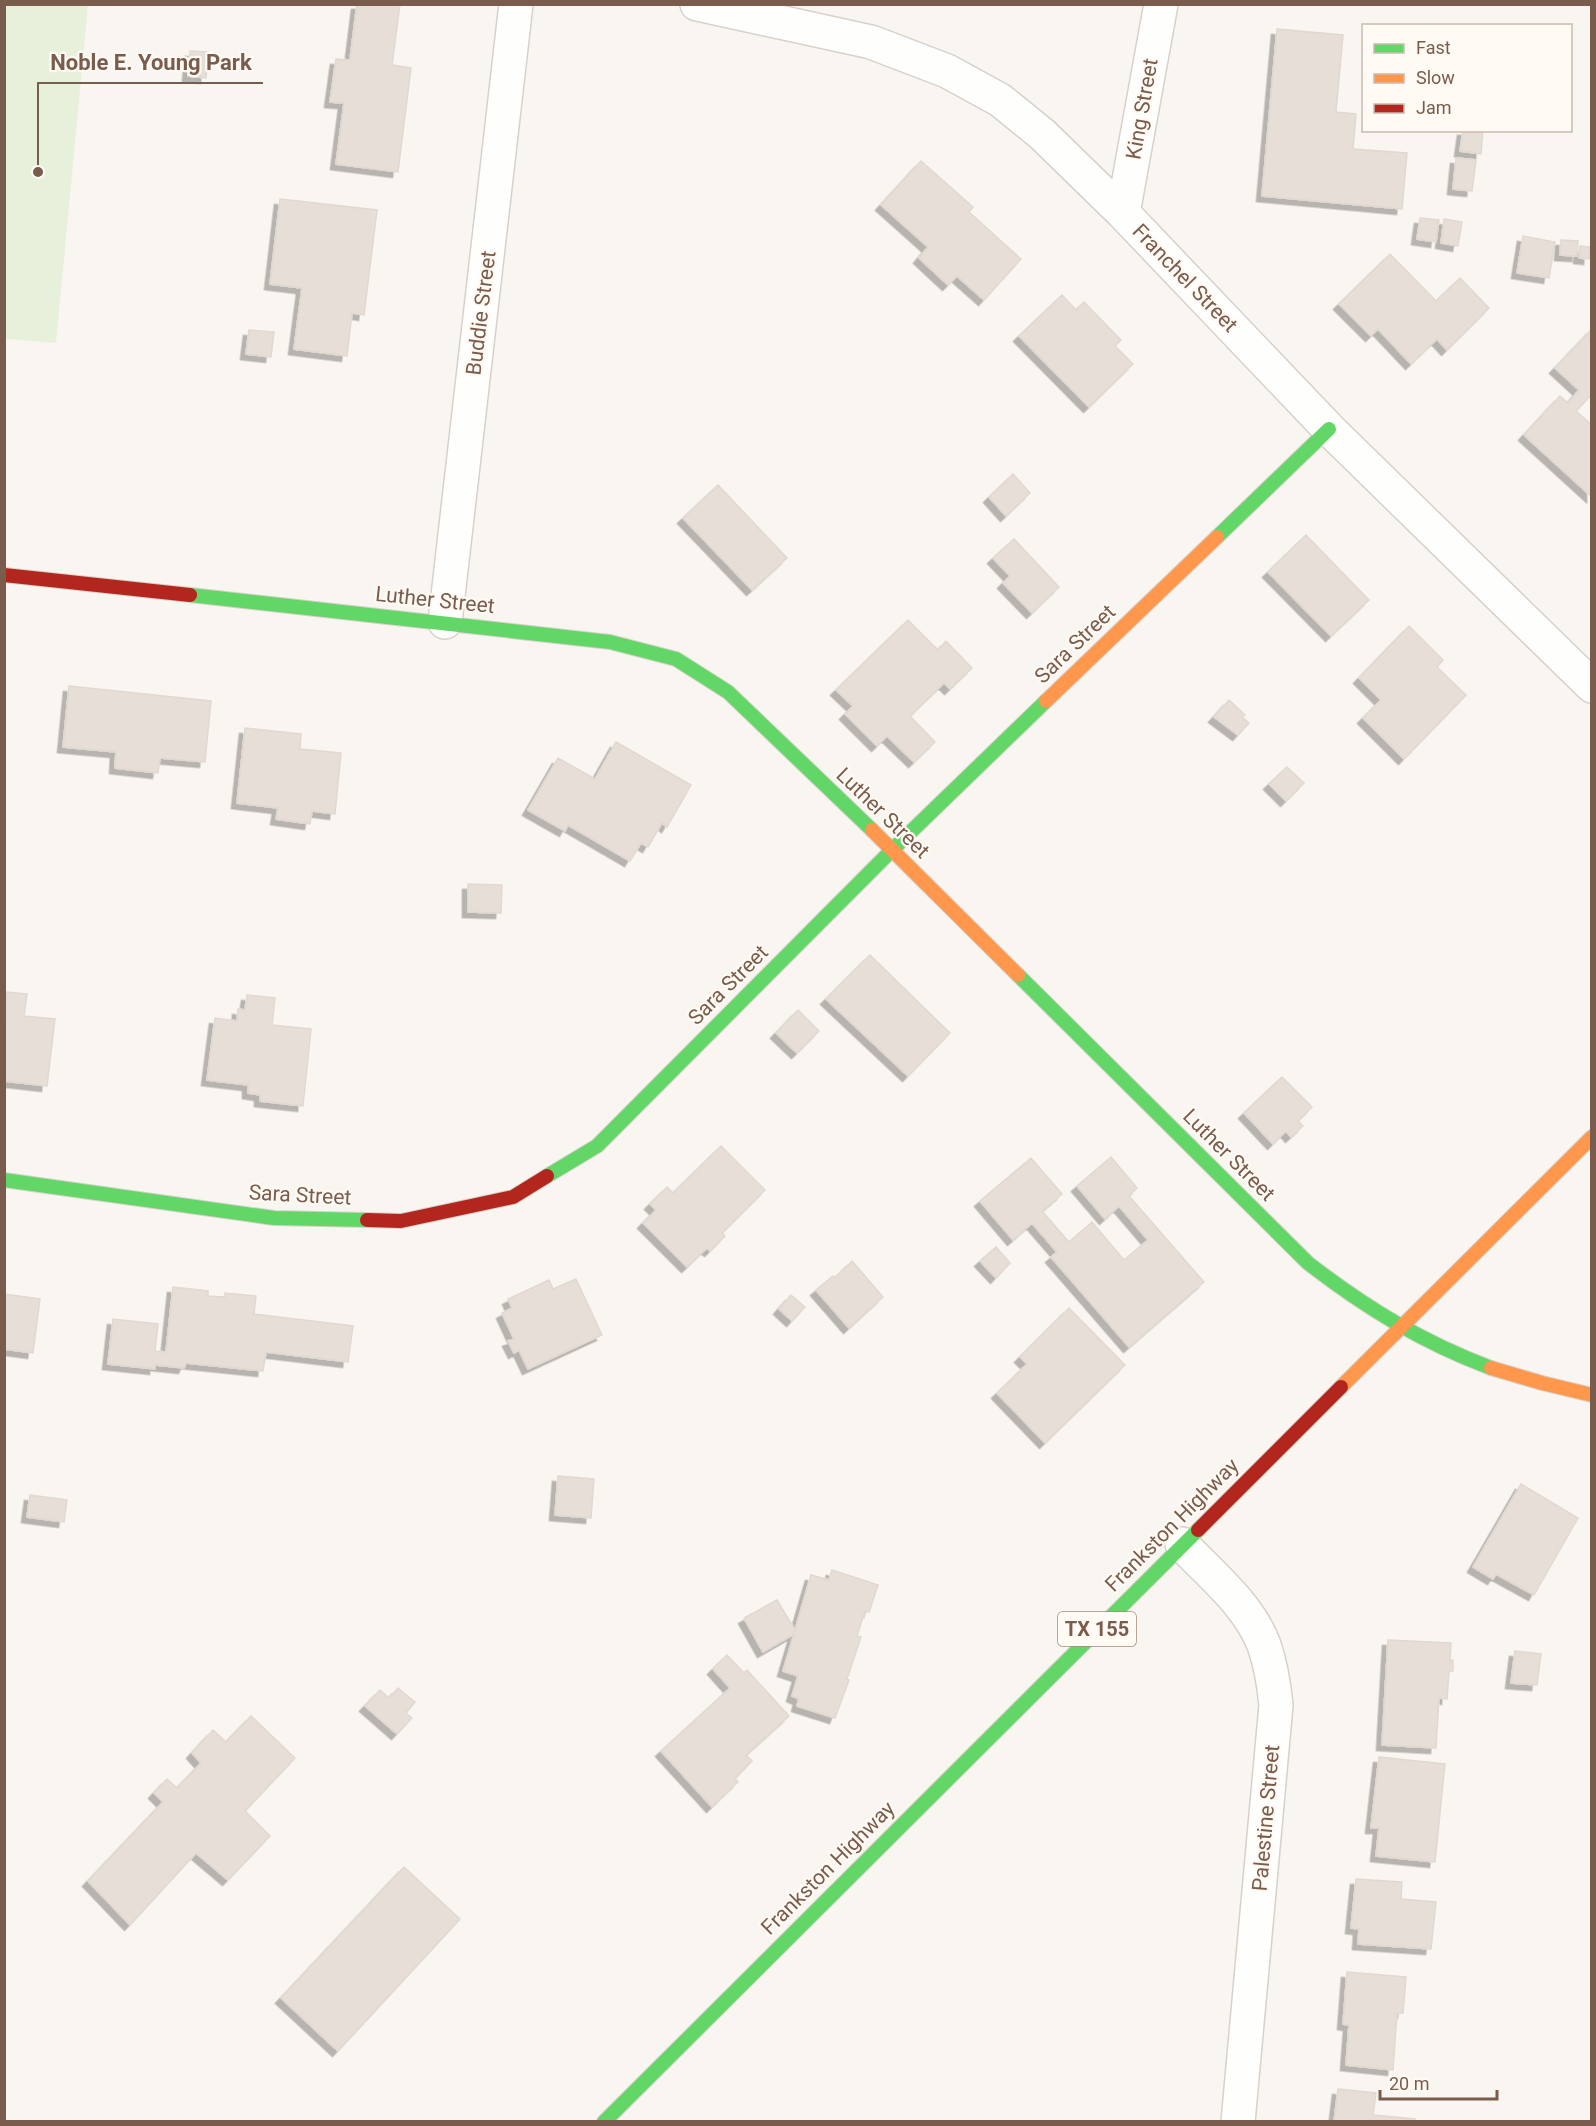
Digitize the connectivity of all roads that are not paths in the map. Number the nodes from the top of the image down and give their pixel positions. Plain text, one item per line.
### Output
1 (516, 4) edge
2 (697, 4) edge
3 (1161, 4) edge
4 (1123, 213) junction
5 (1329, 429) junction
6 (4, 575) edge
7 (445, 622) junction
8 (1592, 686) edge
9 (892, 850) junction
10 (1592, 1137) edge
11 (4, 1180) edge
12 (1400, 1327) junction
13 (1592, 1395) edge
14 (1182, 1544) junction
15 (604, 2121) edge
16 (1238, 2121) edge

1 - 7 street, Buddie Street
2 - 4 street, Franchel Street
3 - 4 street, King Street
4 - 5 street, Franchel Street
5 - 8 street, Franchel Street
5 - 9 street, Sara Street
6 - 7 street, Luther Street
7 - 9 street, Luther Street
9 - 11 street, Sara Street
9 - 12 street, Luther Street
10 - 12 street, Frankston Highway / TX 155
12 - 13 street, Luther Street
12 - 14 street, Frankston Highway / TX 155
14 - 15 street, Frankston Highway / TX 155
14 - 16 street, Palestine Street

